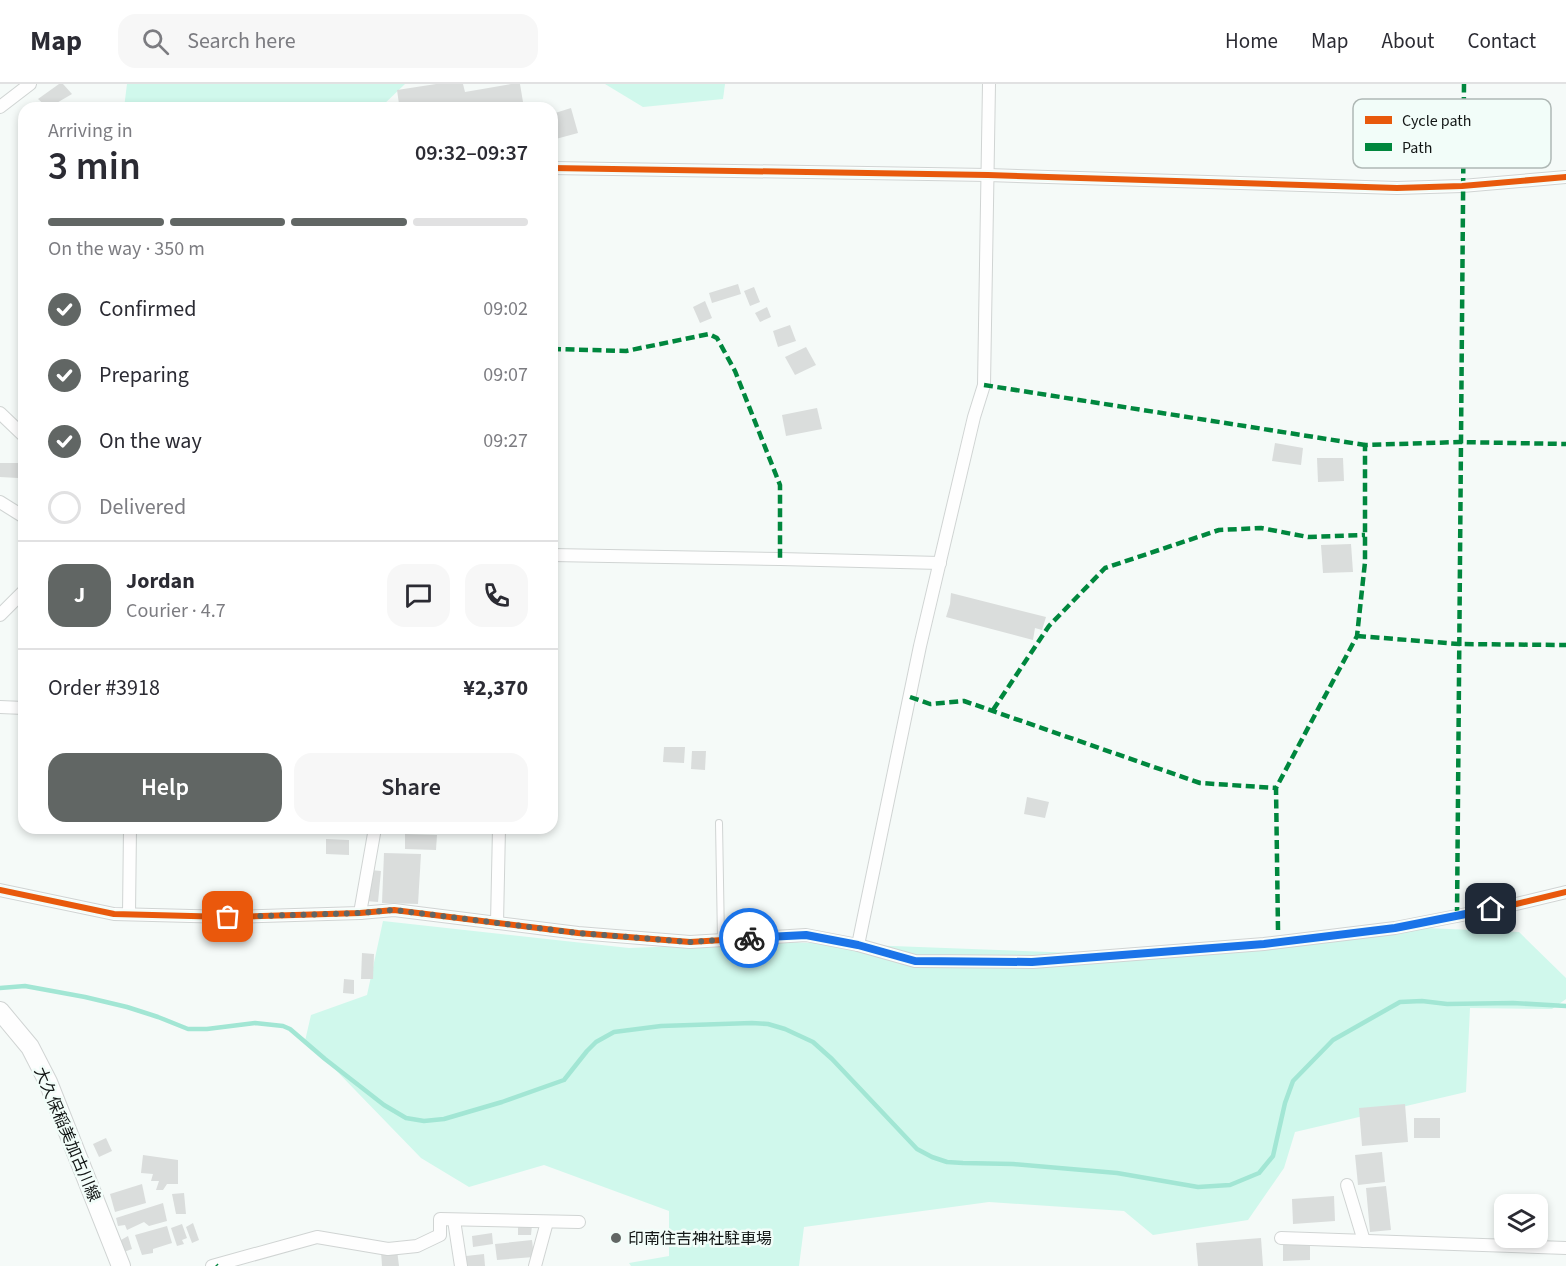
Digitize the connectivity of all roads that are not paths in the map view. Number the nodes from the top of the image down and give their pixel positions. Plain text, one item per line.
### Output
1 (30, 84) edge
2 (989, 84) edge
3 (0, 107) edge
4 (558, 168) edge
5 (988, 175) junction
6 (1566, 177) edge
7 (0, 413) edge
8 (18, 430) edge
9 (0, 502) edge
10 (18, 513) edge
11 (558, 555) edge
12 (940, 563) junction
13 (18, 597) edge
14 (0, 615) edge
15 (0, 707) edge
16 (18, 708) edge
17 (719, 823) dead end
18 (130, 834) edge
19 (374, 834) edge
20 (499, 834) edge
21 (0, 890) edge
22 (1566, 891) edge
23 (360, 913) junction
24 (129, 914) junction
25 (497, 923) junction
26 (721, 940) junction
27 (858, 945) junction
28 (0, 1011) edge
29 (1347, 1185) dead end
30 (454, 1220) junction
31 (547, 1222) junction
32 (579, 1222) dead end
33 (1281, 1238) dead end
34 (1364, 1241) junction
35 (1566, 1248) edge
36 (122, 1266) edge
37 (212, 1266) edge
38 (461, 1266) edge
39 (535, 1266) edge

1 - 3 street
2 - 5 street
4 - 5 street
5 - 6 street
5 - 12 street
7 - 8 street
9 - 10 street
11 - 12 street
12 - 27 street
13 - 14 street
15 - 16 street
17 - 26 lane
18 - 24 street
19 - 23 street
20 - 25 street
21 - 24 street
22 - 27 street
23 - 24 street
23 - 25 street
25 - 26 street
26 - 27 street
28 - 36 main road, 大久保稲美加古川線
29 - 34 street
30 - 31 street
30 - 37 street
30 - 38 street
31 - 32 street
31 - 39 street
33 - 34 street
34 - 35 street

